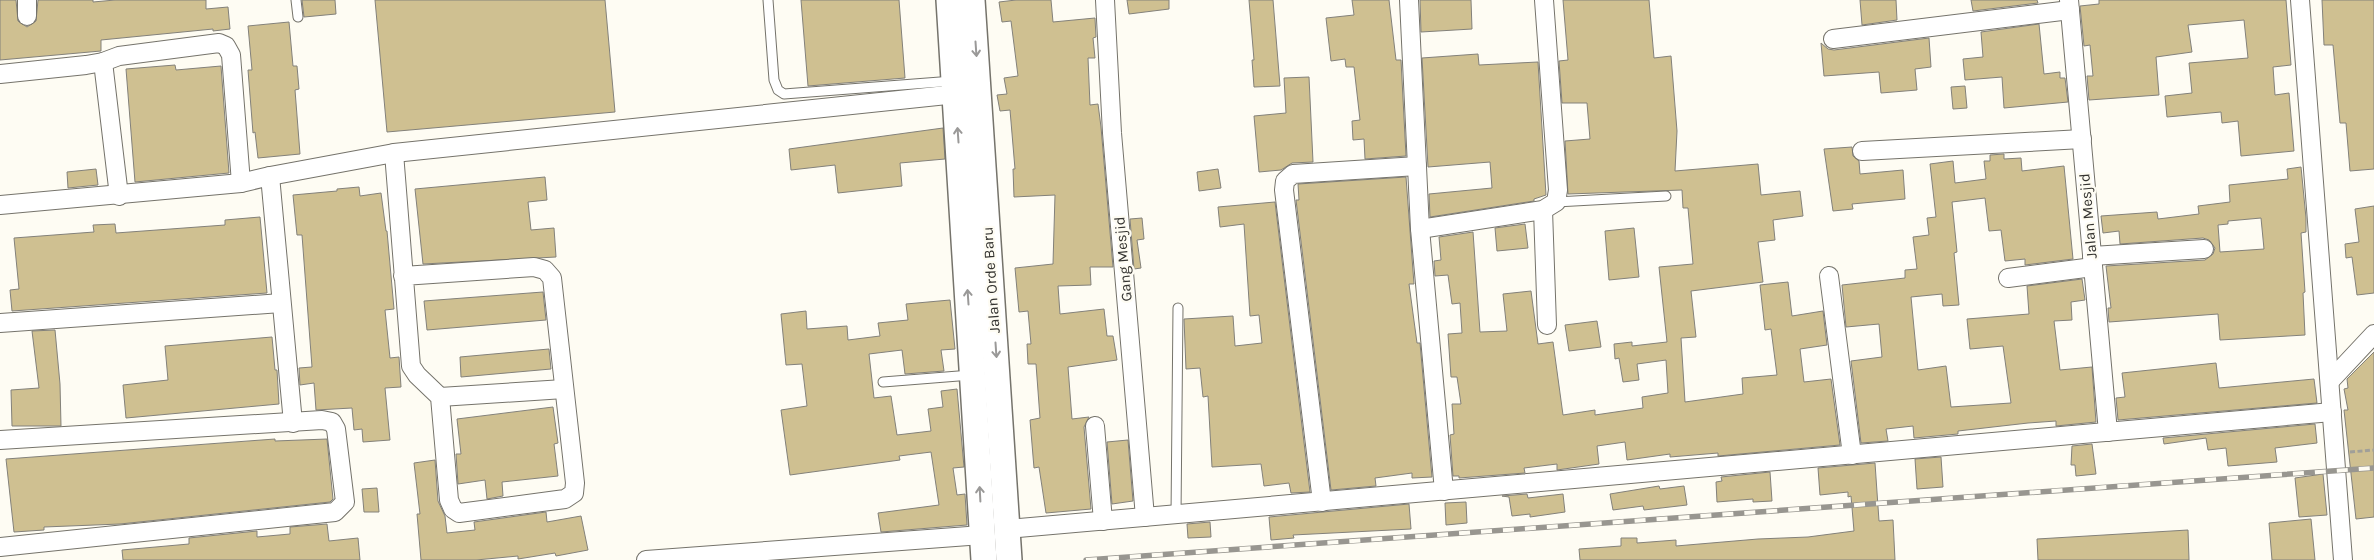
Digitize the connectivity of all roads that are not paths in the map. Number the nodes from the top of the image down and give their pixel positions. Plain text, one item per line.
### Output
1 (296, 0) edge
2 (768, 0) edge
3 (949, 0) edge
4 (972, 0) edge
5 (1105, 0) edge
6 (1409, 0) edge
7 (1544, 0) edge
8 (2300, 0) edge
9 (2070, 5) edge
10 (298, 17) dead end
11 (1833, 40) dead end
12 (103, 62) junction
13 (0, 74) edge
14 (963, 89) junction
15 (2082, 138) junction
16 (1862, 151) dead end
17 (394, 152) junction
18 (1417, 166) junction
19 (270, 176) junction
20 (241, 183) junction
21 (119, 196) junction
22 (1666, 196) dead end
23 (0, 205) edge
24 (1550, 206) junction
25 (1420, 229) junction
26 (2204, 249) dead end
27 (2092, 262) junction
28 (403, 276) junction
29 (1829, 276) dead end
30 (2008, 278) dead end
31 (281, 303) junction
32 (1178, 308) dead end
33 (0, 323) edge
34 (1547, 325) dead end
35 (2374, 334) edge
36 (974, 375) junction
37 (2330, 381) junction
38 (882, 382) dead end
39 (564, 389) junction
40 (440, 397) junction
41 (2332, 412) junction
42 (293, 423) junction
43 (1095, 426) dead end
44 (2108, 432) junction
45 (0, 440) edge
46 (1852, 455) junction
47 (1444, 491) junction
48 (1322, 502) junction
49 (1176, 515) junction
50 (1145, 517) junction
51 (1103, 521) junction
52 (1008, 529) junction
53 (982, 535) junction
54 (0, 543) edge
55 (646, 560) edge
56 (984, 560) edge
57 (1009, 560) edge
58 (2343, 560) edge

1 - 10 lane
2 - 14 lane
3 - 14 main road, Jalan Orde Baru
4 -> 14 main road, Jalan Orde Baru
5 - 50 street, Gang Mesjid
6 - 18 street
7 - 24 street
8 - 37 street
9 - 11 street
9 - 15 street, Jalan Mesjid
12 - 13 street
12 - 20 street
12 - 21 street
14 - 17 street
36 -> 14 main road, Jalan Orde Baru
14 -> 52 main road, Jalan Orde Baru
15 - 16 street
15 - 27 street, Jalan Mesjid
17 - 19 street
17 - 28 street
18 - 25 street
18 - 48 street
19 - 20 street
19 - 31 street
20 - 21 street
21 - 23 street
22 - 24 lane
24 - 25 street
24 - 34 street
25 - 47 street
26 - 27 street
27 - 30 street
27 - 44 street, Jalan Mesjid
28 - 39 street
28 - 40 street
29 - 46 street
31 - 33 street
31 - 42 street
32 - 49 lane
35 - 37 street
36 - 38 lane
53 -> 36 main road, Jalan Orde Baru
37 - 41 street
39 - 40 street
39 - 40 street
41 - 44 street
41 - 58 street
42 - 45 street
42 - 54 street
43 - 51 street
44 - 46 street
46 - 47 street
47 - 48 street
48 - 49 street
49 - 50 street
50 - 51 street
51 - 52 street
52 - 57 main road, Jalan Orde Baru
53 - 55 street
53 - 56 main road, Jalan Orde Baru

